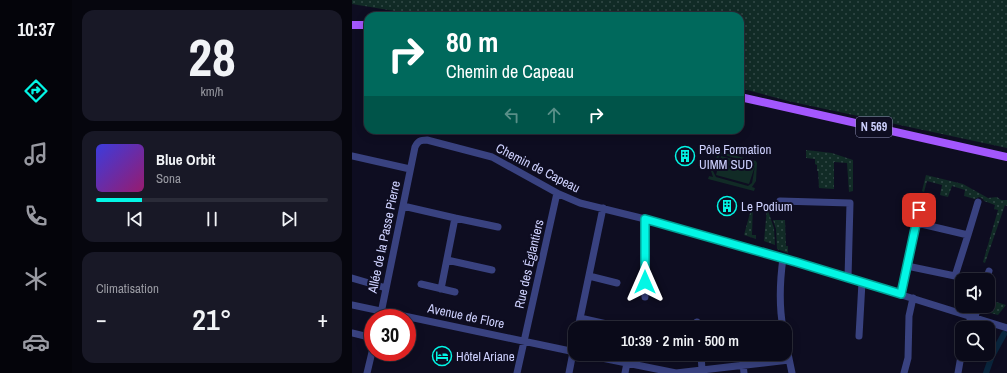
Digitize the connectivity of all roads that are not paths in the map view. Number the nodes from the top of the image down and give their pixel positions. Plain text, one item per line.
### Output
1 (352, 25) edge
2 (364, 25) edge
3 (744, 98) edge
4 (352, 156) edge
5 (1007, 157) edge
6 (410, 169) junction
7 (557, 193) junction
8 (780, 201) dead end
9 (978, 202) dead end
10 (403, 206) junction
11 (603, 208) junction
12 (919, 210) dead end
13 (455, 218) junction
14 (645, 219) junction
15 (917, 223) junction
16 (498, 227) dead end
17 (968, 235) junction
18 (783, 258) junction
19 (447, 260) junction
20 (907, 266) junction
21 (492, 270) dead end
22 (589, 276) junction
23 (352, 278) edge
24 (848, 278) junction
25 (617, 282) dead end
26 (862, 282) junction
27 (421, 284) dead end
28 (386, 288) junction
29 (441, 288) junction
30 (455, 292) dead end
31 (901, 294) junction
32 (645, 297) dead end
33 (913, 298) junction
34 (352, 305) edge
35 (364, 309) edge
36 (381, 309) edge
37 (975, 313) edge
38 (973, 317) junction
39 (580, 318) junction
40 (416, 321) edge
41 (579, 321) edge
42 (593, 321) edge
43 (782, 321) edge
44 (971, 321) edge
45 (1007, 328) edge
46 (352, 333) edge
47 (364, 336) edge
48 (859, 336) dead end
49 (524, 341) junction
50 (568, 351) edge
51 (370, 361) edge
52 (571, 361) edge
53 (617, 361) edge
54 (701, 361) edge
55 (743, 361) edge
56 (780, 361) edge
57 (789, 361) edge
58 (960, 361) edge
59 (627, 363) junction
60 (743, 365) junction
61 (702, 370) junction
62 (367, 373) edge
63 (517, 373) edge
64 (568, 373) edge
65 (625, 373) edge
66 (676, 373) edge
67 (744, 373) edge
68 (792, 373) edge
69 (904, 373) edge
70 (958, 373) edge

1 - 2 main road
3 - 5 main road, N 569
4 - 6 street
6 - 7 street, Chemin de Capeau
6 - 10 street, Allée de la Passe Pierre
7 - 11 street, Chemin de Capeau
7 - 49 street, Rue des Églantiers
8 - 24 street
9 - 17 street
10 - 13 street
10 - 28 street, Allée de la Passe Pierre
11 - 14 street, Chemin de Capeau
11 - 22 street
12 - 15 street
13 - 16 street
13 - 19 street
14 - 18 street, Chemin de Capeau
14 - 32 street
15 - 17 street
15 - 20 street
17 - 20 street
18 - 24 street, Chemin de Capeau
18 - 43 street
19 - 21 street
19 - 29 street
20 - 31 street
22 - 25 street
22 - 39 street
23 - 28 street
24 - 26 street, Chemin de Capeau
26 - 31 street, Chemin de Capeau
26 - 48 street
27 - 29 street
28 - 36 street, Allée de la Passe Pierre
29 - 30 street
31 - 33 street, Chemin de Capeau
33 - 38 street, Chemin de Capeau
33 - 69 street
34 - 35 street, Avenue de Flore
37 - 38 street
38 - 44 street
38 - 45 street, Chemin de Capeau
39 - 41 street
39 - 42 street
40 - 49 street, Avenue de Flore
46 - 47 street
49 - 50 street, Avenue de Flore
49 - 63 street, Rue des Églantiers
51 - 62 street
52 - 64 street
53 - 59 street
54 - 61 street
55 - 60 street
56 - 60 street
57 - 68 street
58 - 70 street
59 - 65 street
59 - 66 street
60 - 61 street
60 - 67 street
61 - 66 street

